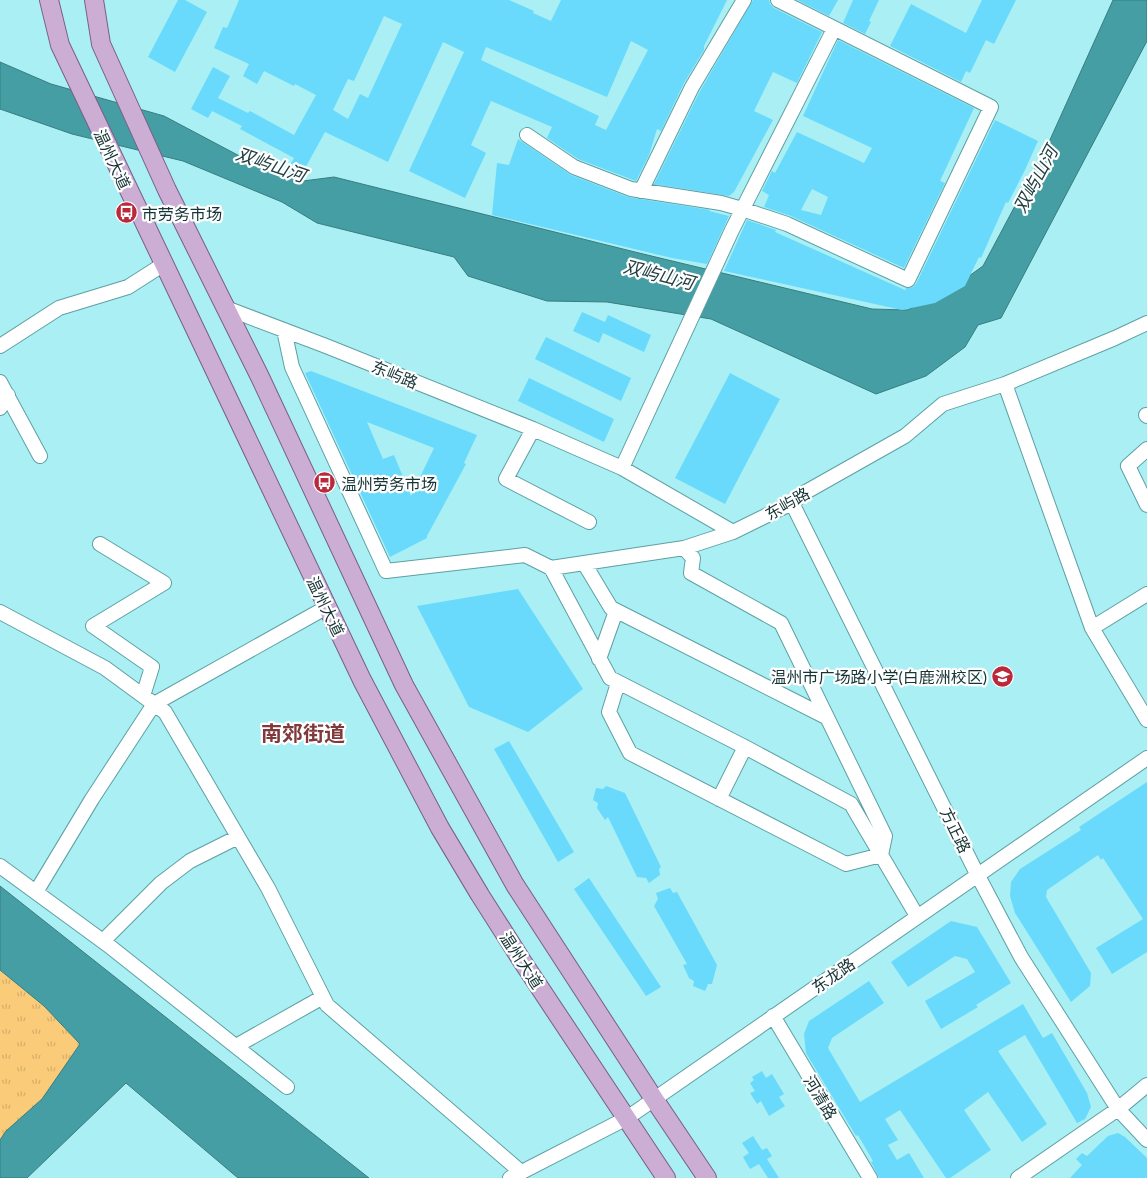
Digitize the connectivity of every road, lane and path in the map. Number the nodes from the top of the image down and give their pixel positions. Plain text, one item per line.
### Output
1 (49, 0) edge
2 (94, 0) edge
3 (744, 0) edge
4 (778, 0) edge
5 (834, 28) junction
6 (526, 135) dead end
7 (641, 191) junction
8 (742, 208) junction
9 (164, 264) junction
10 (226, 308) junction
11 (1147, 323) edge
12 (284, 330) junction
13 (0, 346) edge
14 (0, 382) edge
15 (1005, 384) junction
16 (8, 395) junction
17 (0, 408) edge
18 (533, 429) junction
19 (1147, 449) edge
20 (40, 456) dead end
21 (622, 468) junction
22 (792, 502) junction
23 (1147, 505) edge
24 (589, 522) dead end
25 (733, 532) junction
26 (100, 544) dead end
27 (684, 548) junction
28 (584, 563) junction
29 (550, 568) junction
30 (1147, 594) edge
31 (327, 607) junction
32 (616, 611) junction
33 (0, 612) edge
34 (1092, 628) junction
35 (600, 659) junction
36 (618, 683) junction
37 (148, 700) junction
38 (826, 716) junction
39 (1147, 720) edge
40 (745, 747) junction
41 (1147, 758) edge
42 (719, 799) junction
43 (238, 837) junction
44 (881, 855) junction
45 (0, 866) edge
46 (977, 874) junction
47 (36, 892) junction
48 (917, 916) junction
49 (102, 941) junction
50 (323, 998) junction
51 (773, 1016) junction
52 (236, 1046) junction
53 (1147, 1085) edge
54 (287, 1087) dead end
55 (654, 1099) junction
56 (1118, 1109) junction
57 (627, 1118) junction
58 (1147, 1140) edge
59 (516, 1175) edge
60 (666, 1178) edge
61 (707, 1178) edge
62 (870, 1178) edge
63 (1018, 1178) edge

1 - 9 main road, 温州大道
2 - 10 main road
3 - 7 street
4 - 5 street
5 - 8 street
5 - 8 street
6 - 7 street
7 - 8 street
8 - 21 street
9 - 13 street
9 - 31 main road, 温州大道
10 - 12 street, 东屿路
10 - 55 main road
11 - 15 street, 东屿路
12 - 18 street, 东屿路
12 - 29 street
14 - 16 street
15 - 22 street, 东屿路
15 - 34 street
16 - 17 street
16 - 20 street
18 - 21 street, 东屿路
18 - 24 street
19 - 23 street
21 - 25 street, 东屿路
22 - 25 street, 东屿路
22 - 46 street, 方正路
25 - 27 street
26 - 37 street
27 - 28 street
27 - 38 street
28 - 29 street
28 - 32 street
29 - 35 street
30 - 34 street
31 - 37 street
31 - 57 main road, 温州大道
32 - 35 street
32 - 38 street
33 - 37 street
34 - 39 street
35 - 36 street
36 - 40 street
36 - 42 street
37 - 43 street
37 - 47 street
38 - 44 street
40 - 42 street
40 - 44 street
41 - 46 street, 东龙路
42 - 44 street
43 - 49 street
43 - 50 street
44 - 48 street
45 - 47 street
46 - 48 street, 东龙路
46 - 56 street, 方正路
47 - 49 street
48 - 51 street, 东龙路
49 - 52 street
50 - 52 street
50 - 59 street
51 - 55 street, 东龙路
51 - 62 street, 河清路
52 - 54 street
53 - 56 street
55 - 57 street, 东龙路
55 - 61 main road
56 - 58 street, 方正路
56 - 63 street
57 - 59 street, 东龙路
57 - 60 main road, 温州大道

